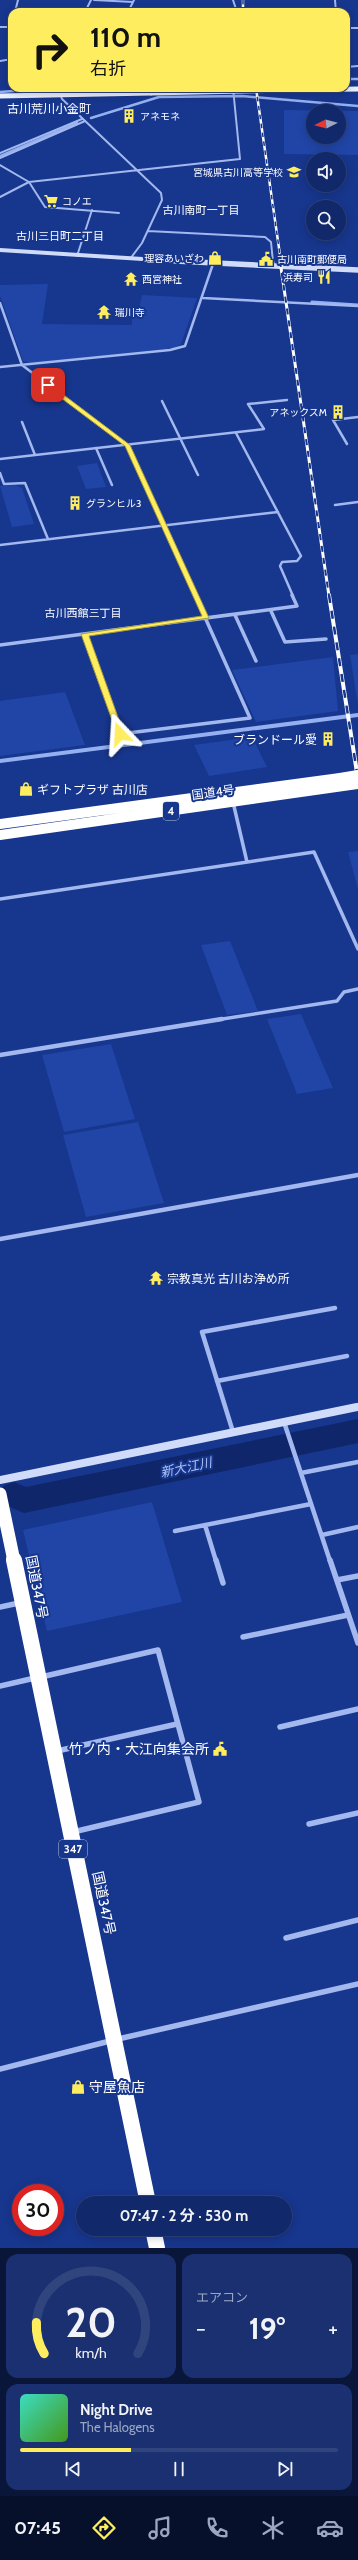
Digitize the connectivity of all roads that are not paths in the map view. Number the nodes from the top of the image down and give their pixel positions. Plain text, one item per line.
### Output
1 (93, 0) edge
2 (133, 1) edge
3 (111, 92) edge
4 (197, 92) edge
5 (234, 92) edge
6 (60, 94) junction
7 (0, 96) edge
8 (84, 120) junction
9 (0, 154) edge
10 (0, 158) edge
11 (0, 166) edge
12 (137, 170) junction
13 (29, 182) junction
14 (0, 197) edge
15 (92, 210) junction
16 (119, 213) dead end
17 (148, 231) junction
18 (0, 250) edge
19 (77, 256) junction
20 (130, 259) junction
21 (213, 264) junction
22 (274, 267) junction
23 (358, 270) edge
24 (204, 298) junction
25 (0, 303) edge
26 (358, 306) edge
27 (22, 365) junction
28 (0, 367) edge
29 (287, 400) dead end
30 (162, 401) dead end
31 (358, 417) edge
32 (22, 422) dead end
33 (236, 433) junction
34 (182, 439) junction
35 (347, 444) dead end
36 (127, 445) junction
37 (96, 448) junction
38 (35, 455) junction
39 (0, 459) edge
40 (0, 473) edge
41 (198, 475) dead end
42 (112, 486) dead end
43 (358, 502) edge
44 (335, 505) dead end
45 (278, 512) junction
46 (164, 526) junction
47 (48, 539) junction
48 (0, 545) edge
49 (271, 611) junction
50 (235, 614) junction
51 (206, 618) junction
52 (85, 634) junction
53 (326, 639) dead end
54 (0, 645) edge
55 (256, 661) dead end
56 (358, 775) edge
57 (341, 782) junction
58 (358, 784) edge
59 (233, 802) junction
60 (0, 824) edge
61 (0, 835) edge
62 (247, 862) junction
63 (0, 899) edge
64 (358, 949) edge
65 (358, 989) edge
66 (0, 1055) edge
67 (358, 1175) edge
68 (0, 1239) edge
69 (335, 1308) dead end
70 (346, 1356) dead end
71 (217, 1381) junction
72 (357, 1407) edge
73 (284, 1422) junction
74 (233, 1432) junction
75 (358, 1462) edge
76 (301, 1473) junction
77 (0, 1480) edge
78 (0, 1494) edge
79 (311, 1504) junction
80 (204, 1525) junction
81 (358, 1527) edge
82 (175, 1531) dead end
83 (322, 1535) junction
84 (358, 1576) edge
85 (337, 1580) junction
86 (223, 1583) dead end
87 (22, 1603) junction
88 (0, 1607) edge
89 (348, 1614) junction
90 (243, 1637) dead end
91 (358, 1643) edge
92 (37, 1678) junction
93 (0, 1686) edge
94 (358, 1709) edge
95 (177, 1724) junction
96 (280, 1726) dead end
97 (53, 1752) junction
98 (358, 1813) edge
99 (309, 1824) dead end
100 (70, 1832) junction
101 (358, 1920) edge
102 (286, 1938) dead end
103 (358, 1984) edge
104 (115, 2039) junction
105 (0, 2069) edge
106 (147, 2196) edge
107 (154, 2236) edge
108 (157, 2248) edge

1 - 2 street
3 - 6 street
4 - 6 main road, bridge
5 - 12 street
6 - 7 main road
6 - 8 street
8 - 9 street
8 - 10 street
8 - 12 street
11 - 13 street
12 - 13 street
12 - 17 street
13 - 14 street
13 - 15 street
15 - 16 street
15 - 19 street
17 - 20 street
17 - 22 street
18 - 19 street
19 - 20 street
20 - 21 street
21 - 22 street
21 - 24 street
22 - 23 street
24 - 26 street
24 - 27 street
25 - 27 street
27 - 28 street
27 - 36 street
29 - 33 street
30 - 34 street
31 - 35 street
32 - 38 street
33 - 34 street
33 - 45 street
34 - 36 street
34 - 41 street
36 - 37 street
36 - 46 street
37 - 38 street
37 - 42 street
38 - 39 street
40 - 47 street
43 - 44 street
45 - 46 street
45 - 49 street
46 - 47 street
46 - 51 street
47 - 48 street
49 - 50 street
49 - 53 street
50 - 51 street
50 - 55 street
51 - 52 street
51 - 52 street
52 - 54 street
56 - 57 highway, 国道4号 / 4, bridge
57 - 58 highway, 国道4号 / 4
57 - 59 highway, 国道4号 / 4
57 - 60 highway, 国道4号 / 4
59 - 61 highway, 国道4号 / 4
59 - 62 street
62 - 63 street
62 - 64 street
65 - 66 street
67 - 68 street
69 - 71 street
70 - 71 street
71 - 74 street
72 - 73 street
73 - 74 street
73 - 76 street
74 - 77 street
75 - 76 street
76 - 79 street
78 - 87 highway, 国道347号 / 347
79 - 80 street
79 - 83 street
80 - 82 street
80 - 86 street
81 - 83 street
83 - 85 street
84 - 85 street
85 - 89 street
87 - 88 street
87 - 92 highway, 国道347号 / 347
89 - 90 street
89 - 91 street
92 - 93 street
92 - 95 street
92 - 97 highway, 国道347号 / 347
94 - 96 street
95 - 97 street
95 - 100 street
97 - 100 highway, 国道347号 / 347
98 - 99 street
100 - 104 highway, 国道347号 / 347
101 - 102 street
103 - 104 street
104 - 105 street
104 - 106 highway, 国道347号 / 347
107 - 108 highway

